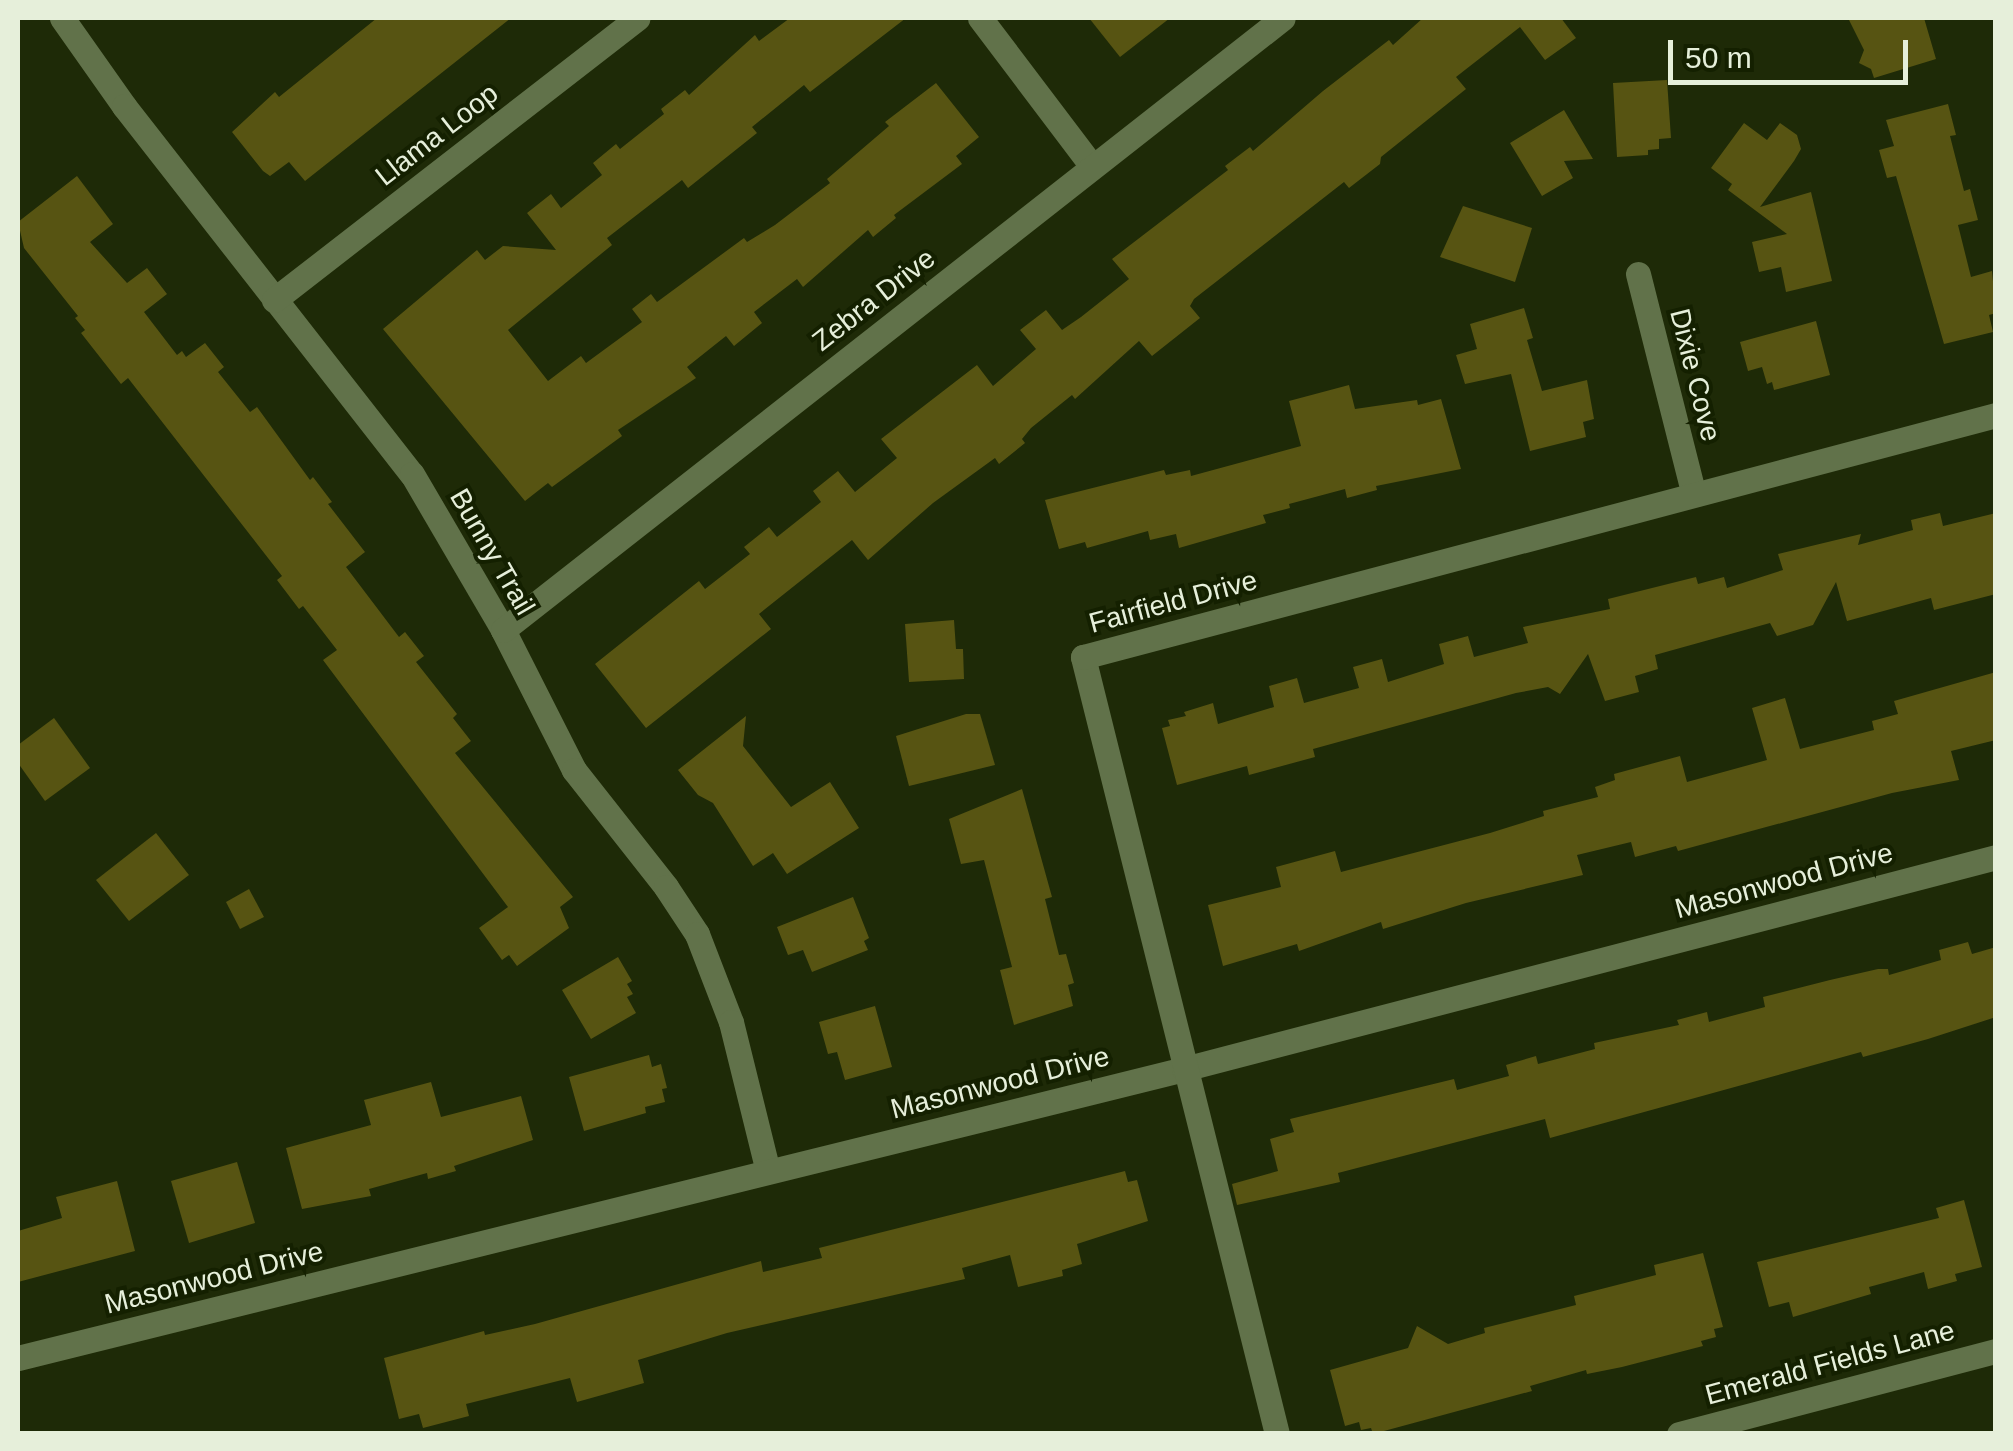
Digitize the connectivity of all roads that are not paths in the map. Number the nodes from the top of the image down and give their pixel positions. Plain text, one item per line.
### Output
1 (62, 18) edge
2 (637, 18) edge
3 (980, 18) edge
4 (1282, 18) edge
5 (1092, 166) junction
6 (1638, 274) dead end
7 (274, 300) junction
8 (1996, 415) edge
9 (1693, 492) junction
10 (502, 630) junction
11 (1996, 857) edge
12 (1184, 1068) junction
13 (768, 1172) junction
14 (1996, 1350) edge
15 (18, 1358) edge
16 (1277, 1434) edge
17 (1679, 1434) edge

1 - 7 street, Bunny Trail
2 - 7 street, Llama Loop
3 - 5 street
4 - 5 street, Zebra Drive
5 - 10 street, Zebra Drive
6 - 9 street, Dixie Cove
7 - 10 street, Bunny Trail
8 - 9 street, Fairfield Drive
9 - 12 street, Fairfield Drive
10 - 13 street, Bunny Trail
11 - 12 street, Masonwood Drive
12 - 13 street, Masonwood Drive
12 - 16 street, Fairfield Drive
13 - 15 street, Masonwood Drive
14 - 17 street, Emerald Fields Lane

